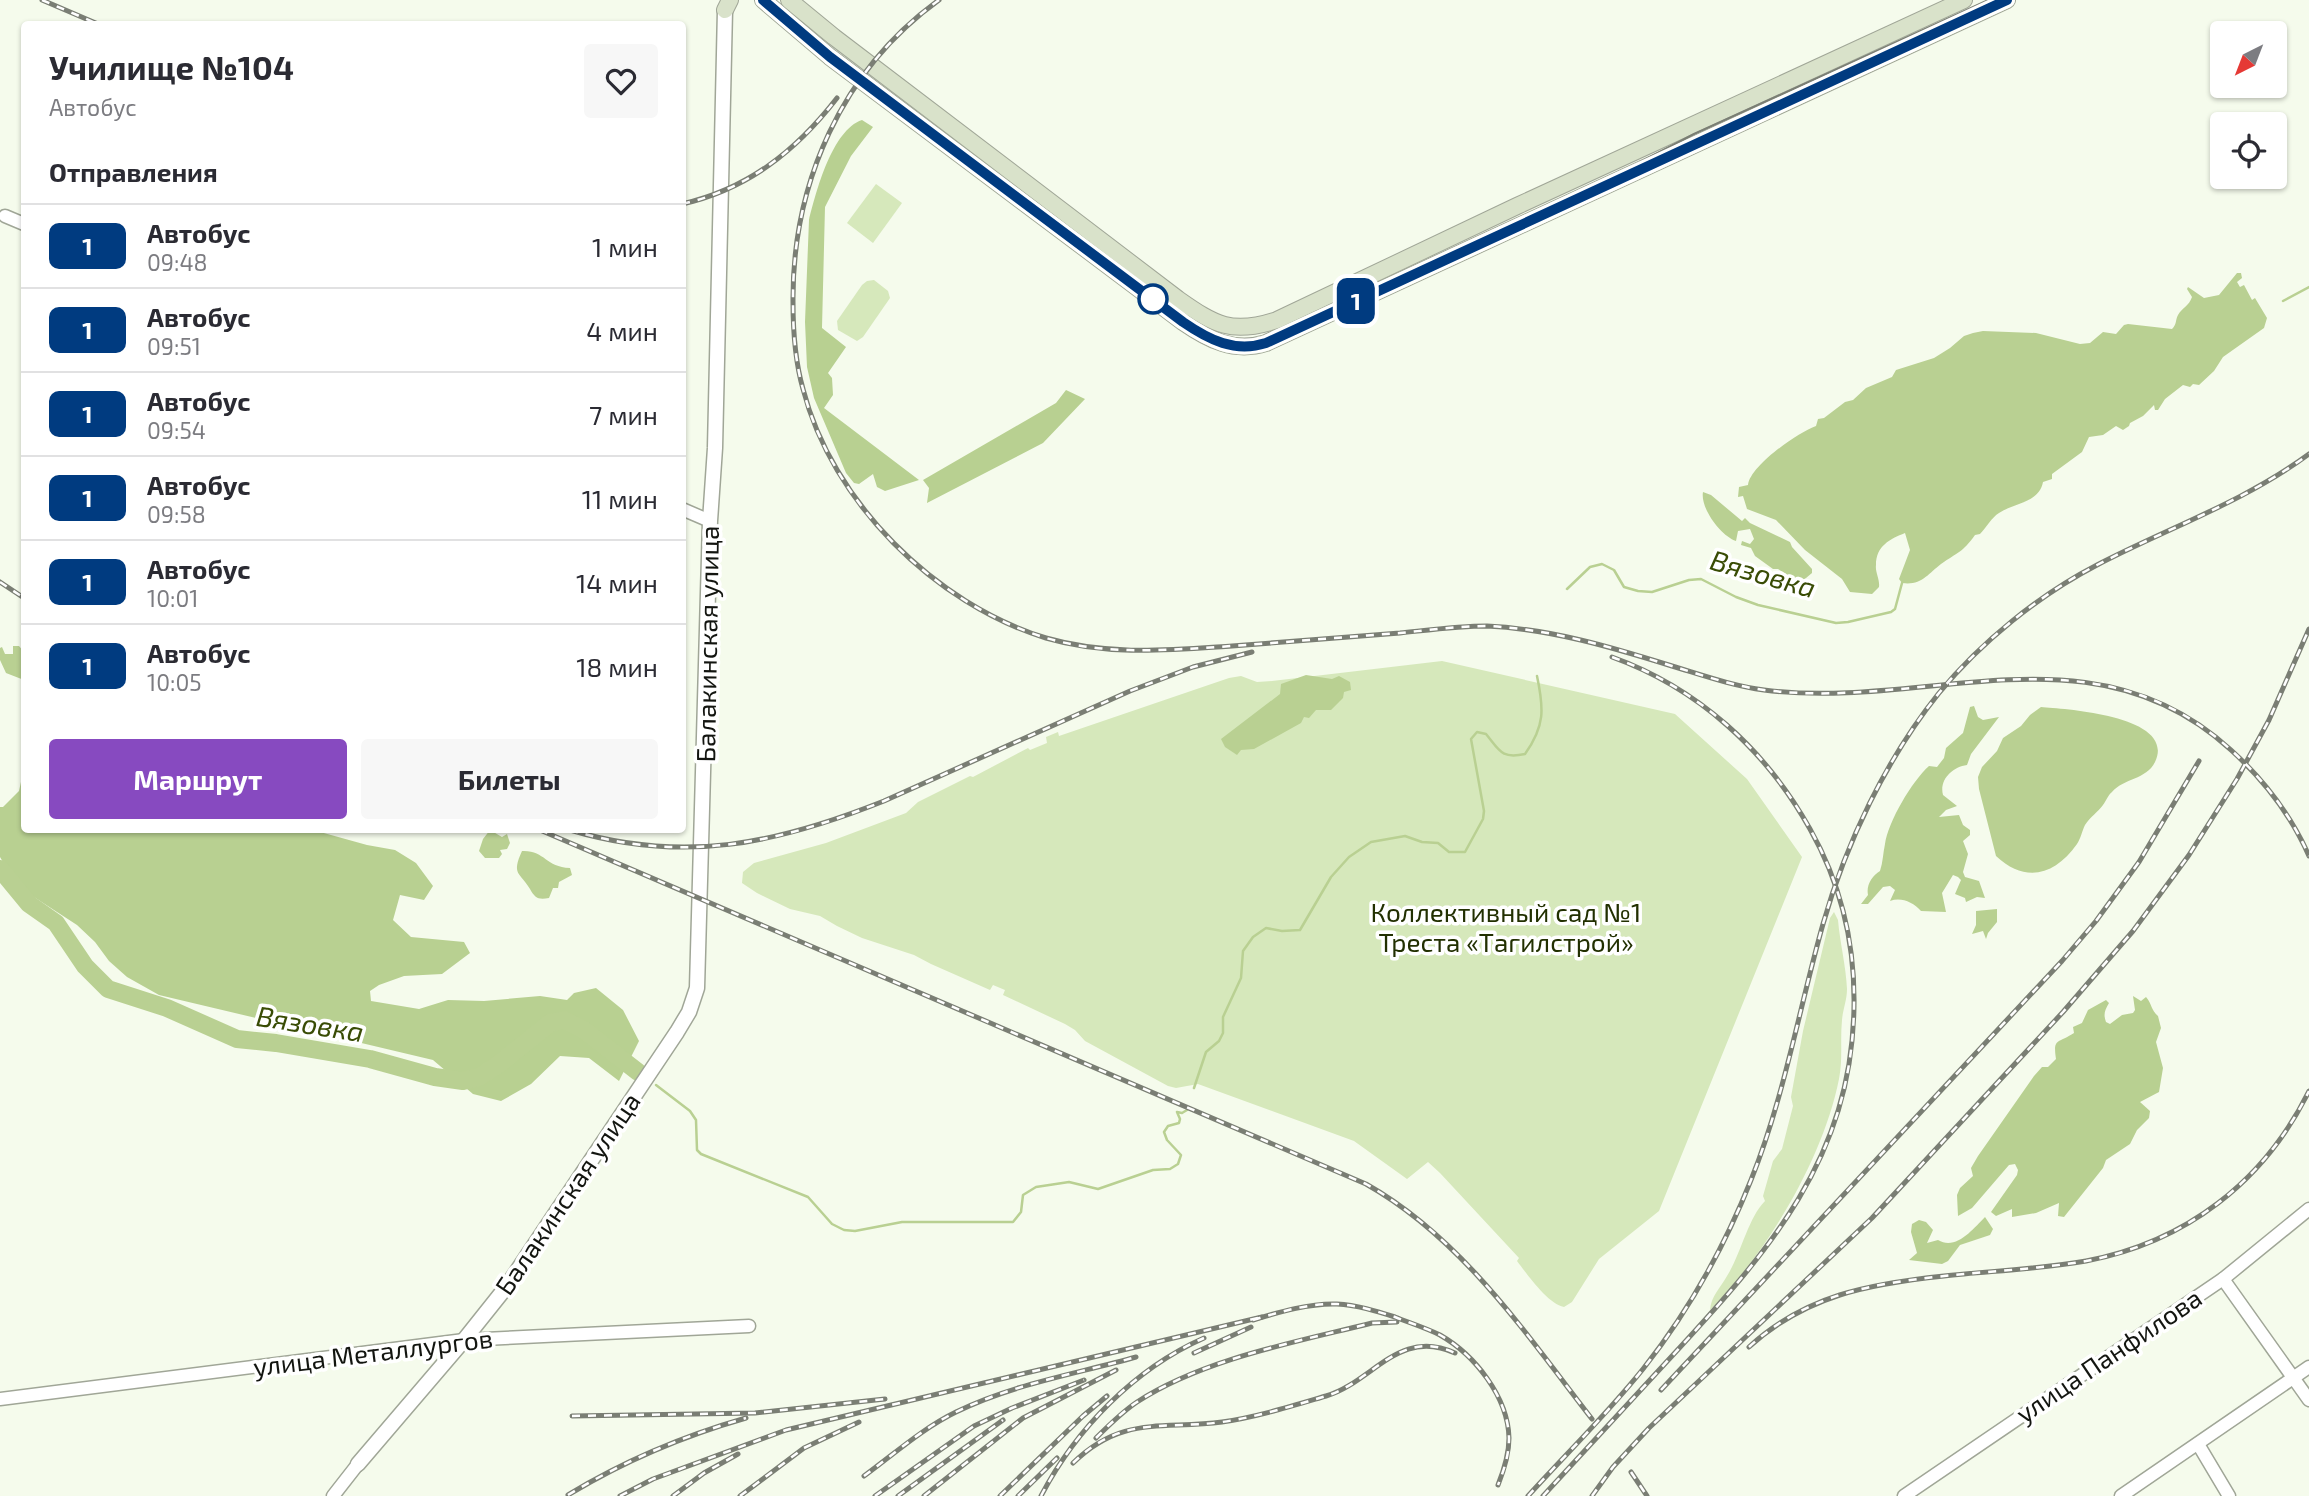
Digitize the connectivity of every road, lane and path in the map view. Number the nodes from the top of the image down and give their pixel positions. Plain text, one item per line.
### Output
1 (763, 0) edge
2 (789, 0) edge
3 (1964, 0) edge
4 (2007, 0) edge
5 (727, 3) edge
6 (5, 216) dead end
7 (21, 223) edge
8 (686, 511) edge
9 (710, 521) junction
10 (2309, 1209) edge
11 (2223, 1279) junction
12 (749, 1326) dead end
13 (464, 1340) junction
14 (2309, 1367) edge
15 (2293, 1378) junction
16 (0, 1398) edge
17 (2309, 1400) edge
18 (2198, 1444) junction
19 (358, 1464) joint
20 (333, 1496) edge
21 (1904, 1496) edge
22 (2120, 1496) edge
23 (2229, 1496) edge

1 - 4 main road
2 - 3 main road
5 - 9 street, Балакинская улица
6 - 7 street
8 - 9 street
9 - 13 street, Балакинская улица
10 - 11 street, улица Панфилова
11 - 15 street
11 - 21 street, улица Панфилова
12 - 13 street, улица Металлургов
13 - 16 street, улица Металлургов
13 - 19 street, Балакинская улица
14 - 15 street
15 - 17 street
15 - 18 street
18 - 22 street
18 - 23 street
19 - 20 street, Балакинская улица

